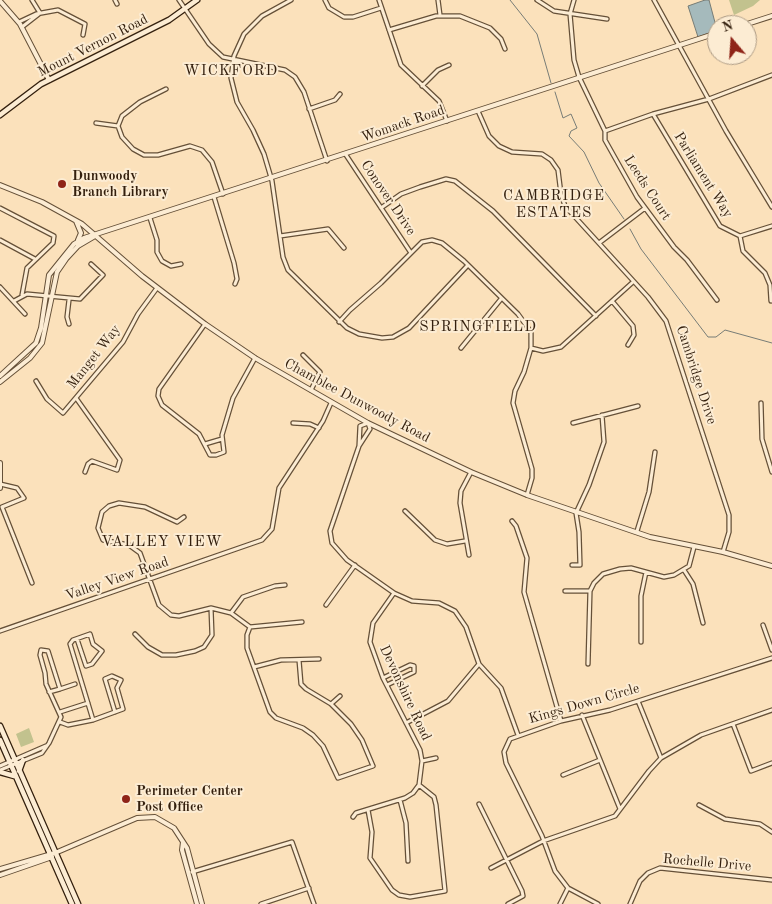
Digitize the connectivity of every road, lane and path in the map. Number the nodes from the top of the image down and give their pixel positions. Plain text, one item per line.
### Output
1 (32, 0) edge
2 (179, 0) edge
3 (197, 0) edge
4 (291, 0) edge
5 (325, 0) edge
6 (379, 0) edge
7 (438, 0) edge
8 (537, 0) edge
9 (574, 0) edge
10 (654, 0) edge
11 (0, 2) edge
12 (381, 8) junction
13 (186, 11) junction
14 (40, 13) junction
15 (570, 14) junction
16 (440, 15) junction
17 (772, 16) edge
18 (607, 19) dead end
19 (757, 21) edge
20 (19, 22) junction
21 (22, 27) junction
22 (389, 30) junction
23 (83, 35) dead end
24 (707, 36) edge
25 (680, 45) junction
26 (505, 50) dead end
27 (233, 60) junction
28 (449, 65) dead end
29 (772, 75) edge
30 (579, 77) junction
31 (49, 80) junction
32 (422, 86) junction
33 (166, 89) dead end
34 (340, 94) dead end
35 (709, 99) junction
36 (309, 109) junction
37 (478, 111) junction
38 (653, 114) junction
39 (0, 115) edge
40 (446, 121) junction
41 (96, 123) dead end
42 (118, 126) junction
43 (605, 131) junction
44 (346, 155) junction
45 (327, 161) junction
46 (271, 178) junction
47 (0, 185) edge
48 (224, 194) junction
49 (214, 197) junction
50 (772, 207) edge
51 (0, 208) edge
52 (381, 208) junction
53 (645, 208) junction
54 (150, 218) junction
55 (75, 220) junction
56 (772, 226) edge
57 (97, 235) junction
58 (280, 236) junction
59 (740, 236) junction
60 (0, 240) edge
61 (77, 241) junction
62 (599, 243) junction
63 (344, 248) dead end
64 (411, 253) junction
65 (35, 259) junction
66 (91, 264) dead end
67 (181, 264) dead end
68 (468, 264) junction
69 (634, 282) junction
70 (235, 284) dead end
71 (0, 287) edge
72 (157, 288) junction
73 (22, 295) junction
74 (46, 296) junction
75 (52, 297) junction
76 (502, 299) junction
77 (69, 300) junction
78 (717, 300) dead end
79 (14, 301) junction
80 (772, 301) edge
81 (612, 302) junction
82 (24, 314) dead end
83 (596, 316) junction
84 (339, 322) junction
85 (69, 324) dead end
86 (205, 324) junction
87 (628, 344) dead end
88 (461, 348) dead end
89 (531, 348) junction
90 (303, 355) dead end
91 (255, 358) junction
92 (0, 376) edge
93 (36, 381) dead end
94 (0, 382) edge
95 (311, 391) junction
96 (76, 398) junction
97 (331, 402) junction
98 (761, 403) dead end
99 (638, 406) dead end
100 (602, 415) junction
101 (293, 423) dead end
102 (368, 423) junction
103 (573, 423) dead end
104 (319, 428) junction
105 (222, 439) junction
106 (205, 444) junction
107 (359, 446) junction
108 (656, 452) dead end
109 (0, 463) edge
110 (85, 472) dead end
111 (471, 472) junction
112 (772, 472) edge
113 (0, 486) edge
114 (528, 495) junction
115 (405, 510) dead end
116 (577, 511) junction
117 (184, 517) dead end
118 (512, 521) dead end
119 (637, 532) junction
120 (465, 541) junction
121 (694, 547) junction
122 (723, 552) junction
123 (469, 555) dead end
124 (355, 565) junction
125 (572, 565) dead end
126 (772, 566) edge
127 (684, 570) junction
128 (646, 572) junction
129 (150, 580) junction
130 (32, 583) dead end
131 (285, 585) dead end
132 (565, 591) dead end
133 (590, 591) junction
134 (394, 593) junction
135 (326, 605) dead end
136 (211, 608) junction
137 (231, 613) junction
138 (302, 622) dead end
139 (703, 623) dead end
140 (764, 625) dead end
141 (250, 627) junction
142 (0, 631) edge
143 (135, 634) dead end
144 (77, 639) junction
145 (641, 642) dead end
146 (772, 650) edge
147 (772, 658) edge
148 (319, 659) dead end
149 (299, 660) junction
150 (478, 664) junction
151 (588, 664) dead end
152 (254, 667) junction
153 (383, 678) junction
154 (75, 684) dead end
155 (387, 685) junction
156 (60, 689) junction
157 (49, 692) junction
158 (340, 696) dead end
159 (638, 701) junction
160 (88, 703) junction
161 (331, 704) junction
162 (772, 710) edge
163 (60, 712) junction
164 (115, 712) junction
165 (582, 715) junction
166 (93, 720) junction
167 (562, 720) junction
168 (60, 722) junction
169 (406, 722) junction
170 (733, 724) junction
171 (0, 726) edge
172 (518, 735) junction
173 (0, 740) edge
174 (47, 746) junction
175 (436, 758) dead end
176 (661, 758) junction
177 (23, 760) junction
178 (600, 760) junction
179 (422, 761) junction
180 (12, 762) junction
181 (772, 763) edge
182 (0, 766) edge
183 (0, 771) edge
184 (17, 775) junction
185 (563, 775) dead end
186 (418, 786) junction
187 (400, 800) junction
188 (479, 804) dead end
189 (699, 805) dead end
190 (621, 809) junction
191 (368, 810) junction
192 (353, 817) dead end
193 (772, 832) edge
194 (543, 841) junction
195 (183, 842) junction
196 (52, 855) junction
197 (507, 858) junction
198 (408, 861) dead end
199 (491, 868) dead end
200 (0, 869) edge
201 (194, 871) junction
202 (189, 873) junction
203 (0, 875) edge
204 (772, 880) edge
205 (309, 888) junction
206 (568, 888) junction
207 (72, 904) edge
208 (78, 904) edge
209 (197, 904) edge
210 (202, 904) edge
211 (261, 904) edge
212 (314, 904) edge
213 (508, 904) edge
214 (560, 904) edge
215 (598, 904) edge
216 (630, 904) edge

1 - 14 street
2 - 13 street
3 - 13 main road, Mount Vernon Road
4 - 27 street
5 - 12 street
6 - 12 street
7 - 16 street
8 - 15 street
9 - 15 street, Leeds Court
10 - 25 street
11 - 20 street
12 - 22 street
13 - 27 street
13 - 31 main road, Mount Vernon Road
14 - 20 street
14 - 21 street
14 - 23 street
15 - 18 street
15 - 30 street, Leeds Court
16 - 22 street
16 - 26 street
17 - 19 street
20 - 21 street
21 - 31 street
22 - 32 street
24 - 25 street, Womack Road
25 - 30 street, Womack Road
25 - 35 street
27 - 36 street
27 - 46 street
28 - 32 street
29 - 35 street
30 - 37 street, Womack Road
30 - 43 street, Leeds Court
31 - 39 main road, Mount Vernon Road
32 - 40 street
33 - 42 street
34 - 36 street
35 - 38 street
35 - 50 street
36 - 45 street
37 - 40 street, Womack Road
37 - 62 street, Cambridge Drive
38 - 43 street
38 - 59 street, Parliament Way
40 - 44 street, Womack Road
41 - 42 street
42 - 48 street
43 - 53 street, Leeds Court
44 - 45 street, Womack Road
44 - 52 street, Conover Drive
45 - 46 street, Womack Road
46 - 48 street, Womack Road
46 - 58 street
47 - 55 street, Chamblee Dunwoody Road
48 - 49 street, Womack Road
49 - 54 street, Womack Road
49 - 70 street
51 - 65 street
52 - 64 street, Conover Drive
52 - 83 street
53 - 62 street
53 - 78 street, Leeds Court
54 - 57 street, Womack Road
54 - 67 street
55 - 57 street, Chamblee Dunwoody Road
55 - 61 street
56 - 59 street
57 - 61 street
57 - 72 street, Chamblee Dunwoody Road
57 - 75 street
58 - 63 street
58 - 84 street
59 - 80 street
60 - 65 street
61 - 74 street
62 - 69 street, Cambridge Drive
64 - 68 street
64 - 84 street
65 - 73 street
66 - 77 street
68 - 76 street
68 - 84 street
69 - 81 street
69 - 122 street, Cambridge Drive
71 - 79 street
72 - 86 street, Chamblee Dunwoody Road
72 - 96 street, Manget Way
73 - 74 street
73 - 79 street
74 - 75 street
74 - 92 street
75 - 77 street
75 - 94 street
76 - 88 street
76 - 89 street
77 - 85 street
79 - 82 street
81 - 83 street
81 - 87 street
83 - 89 street
86 - 91 street, Chamblee Dunwoody Road
86 - 106 street
89 - 114 street
90 - 95 street
91 - 95 street, Chamblee Dunwoody Road
91 - 105 street
93 - 96 street, Manget Way
95 - 97 street, Chamblee Dunwoody Road
96 - 110 street
97 - 102 street, Chamblee Dunwoody Road
97 - 104 street, Valley View Road
98 - 112 street
99 - 100 street
100 - 103 street
100 - 116 street
101 - 104 street
102 - 107 street
102 - 107 street
102 - 111 street, Chamblee Dunwoody Road
104 - 129 street, Valley View Road
105 - 106 street
105 - 106 street
107 - 124 street
108 - 119 street
109 - 113 street
111 - 114 street, Chamblee Dunwoody Road
111 - 120 street
113 - 130 street
114 - 116 street, Chamblee Dunwoody Road
115 - 120 street
116 - 119 street, Chamblee Dunwoody Road
116 - 125 street
117 - 129 street
118 - 167 street
119 - 121 street, Chamblee Dunwoody Road
120 - 123 street
121 - 122 street, Chamblee Dunwoody Road
121 - 127 street
122 - 126 street, Chamblee Dunwoody Road
124 - 134 street
124 - 135 street
127 - 128 street
127 - 139 street
128 - 133 street
128 - 145 street
129 - 136 street
129 - 142 street, Valley View Road
131 - 137 street
132 - 133 street
133 - 151 street
134 - 150 street
134 - 153 street, Devonshire Road
136 - 137 street
136 - 143 street
137 - 141 street
138 - 141 street
140 - 146 street
141 - 152 street
144 - 144 street
144 - 160 street
147 - 159 street, Kings Down Circle
148 - 149 street
149 - 152 street
149 - 161 street
150 - 169 street
150 - 172 street
152 - 161 street
153 - 155 street, Devonshire Road
153 - 155 street
154 - 156 street
155 - 169 street, Devonshire Road
156 - 157 street
156 - 157 street
157 - 163 street
158 - 161 street
159 - 165 street, Kings Down Circle
159 - 176 street
160 - 163 street
160 - 166 street
162 - 170 street
163 - 168 street
164 - 164 street
164 - 166 street
165 - 167 street, Kings Down Circle
165 - 178 street
166 - 168 street
167 - 172 street, Kings Down Circle
168 - 174 street
169 - 179 street, Devonshire Road
170 - 176 street
170 - 181 street
171 - 180 main road
172 - 194 street, Kings Down Circle
173 - 180 main road
174 - 177 street
174 - 180 street
175 - 179 street
176 - 190 street
177 - 180 street
177 - 184 main road
178 - 185 street
178 - 190 street
179 - 186 street, Devonshire Road
180 - 182 street
180 - 183 street
180 - 184 main road
183 - 184 main road
184 - 196 main road
186 - 187 street
186 - 191 street
187 - 191 street
187 - 198 street
188 - 197 street
189 - 193 street
190 - 194 street
191 - 192 street
194 - 197 street
194 - 206 street, Kings Down Circle
195 - 196 street
195 - 201 street
195 - 202 street
196 - 200 street
196 - 203 street
196 - 207 main road
196 - 208 main road
197 - 199 street
197 - 213 street
201 - 202 street
201 - 205 street
201 - 210 street
202 - 209 street
204 - 216 street, Rochelle Drive
205 - 211 street
205 - 212 street
206 - 214 street
206 - 215 street

